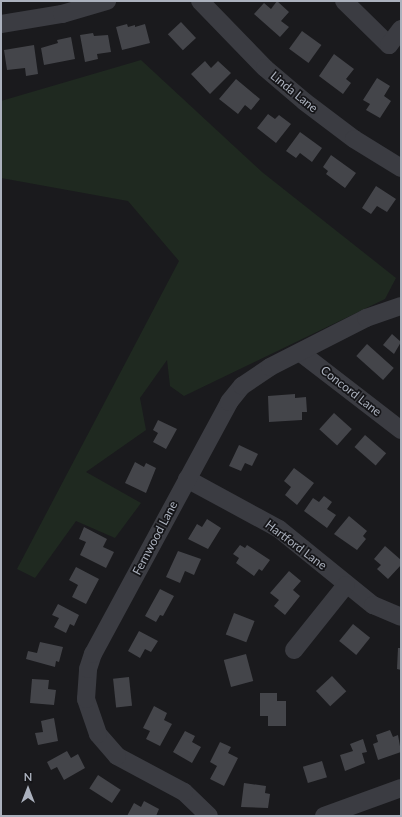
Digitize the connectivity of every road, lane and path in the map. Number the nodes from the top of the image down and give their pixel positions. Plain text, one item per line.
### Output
1 (107, 1) edge
2 (200, 1) edge
3 (344, 1) edge
4 (1, 24) edge
5 (401, 29) edge
6 (401, 168) edge
7 (401, 306) edge
8 (301, 353) junction
9 (401, 430) edge
10 (187, 479) junction
11 (346, 585) junction
12 (401, 617) edge
13 (294, 650) dead end
14 (401, 788) edge
15 (209, 816) edge
16 (324, 816) edge

1 - 4 street
2 - 6 street, Linda Lane
3 - 5 street
7 - 8 street, Fernwood Lane
8 - 9 street, Concord Lane
8 - 10 street, Fernwood Lane
10 - 11 street, Hartford Lane
10 - 15 street, Fernwood Lane
11 - 12 street, Hartford Lane
11 - 13 street
14 - 16 street

